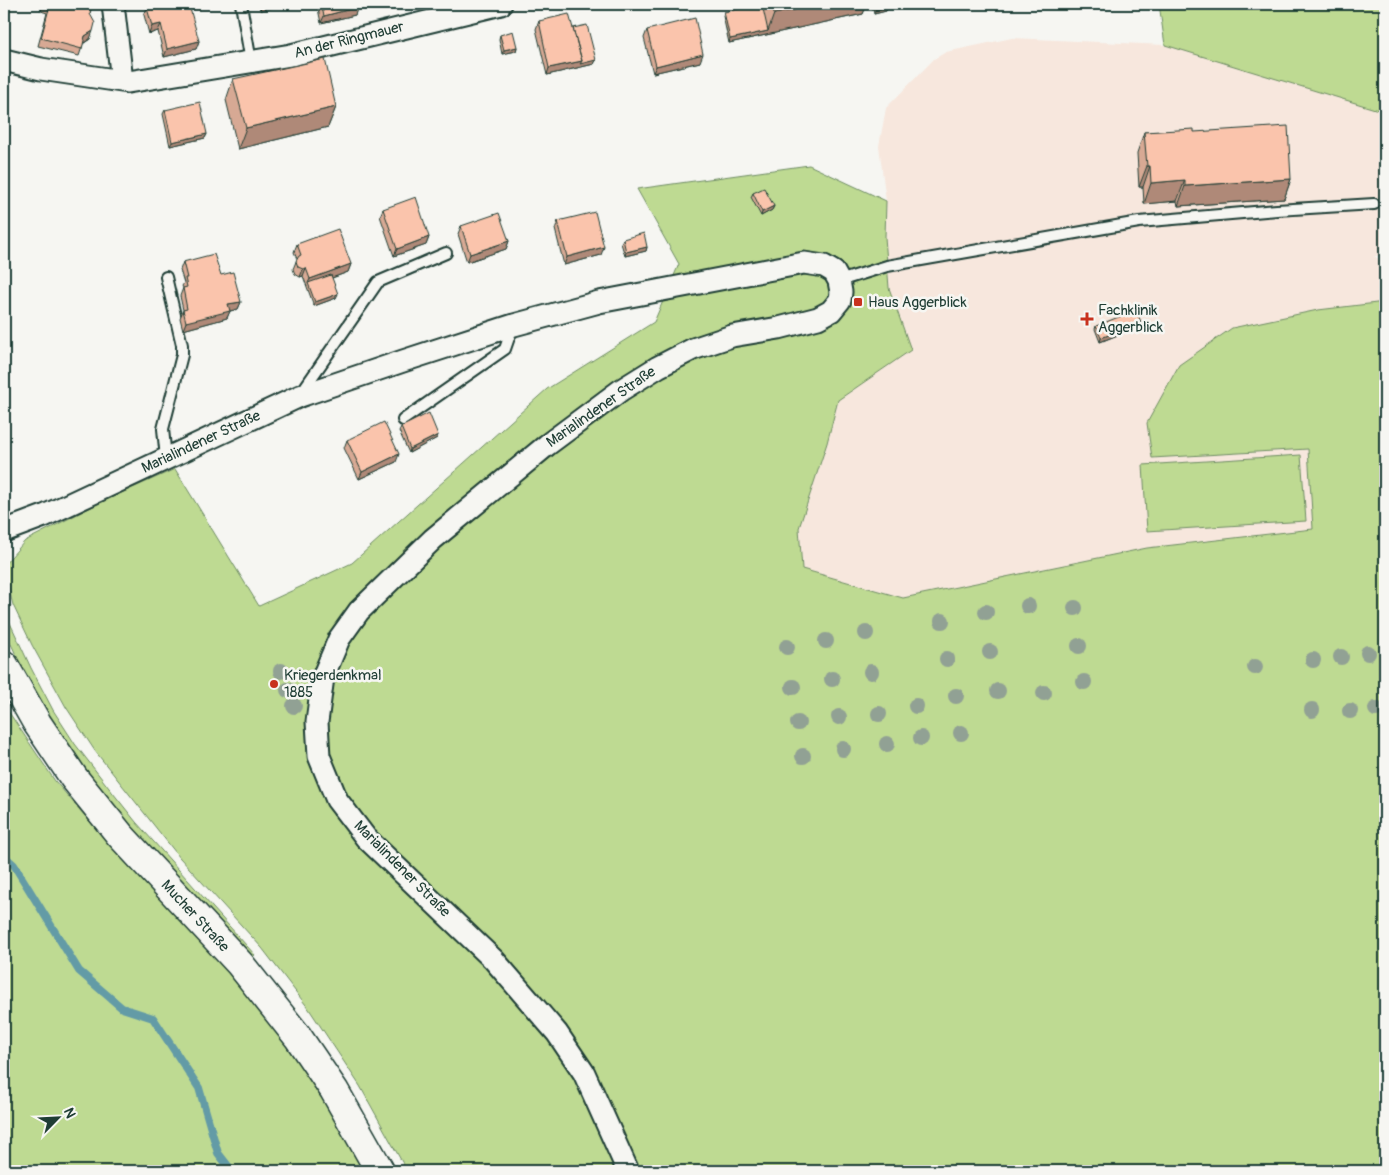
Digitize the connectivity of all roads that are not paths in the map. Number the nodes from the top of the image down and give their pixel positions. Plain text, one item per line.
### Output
1 (113, 4) edge
2 (241, 4) edge
3 (501, 4) edge
4 (476, 6) edge
5 (4, 60) edge
6 (251, 62) junction
7 (122, 81) junction
8 (1374, 204) dead end
9 (446, 254) dead end
10 (166, 277) dead end
11 (840, 281) junction
12 (514, 325) junction
13 (300, 396) junction
14 (403, 420) dead end
15 (166, 458) junction
16 (4, 531) edge
17 (4, 665) edge
18 (380, 1171) edge
19 (628, 1171) edge

1 - 7 street
2 - 6 lane
3 - 4 street, An der Ringmauer
4 - 6 street, An der Ringmauer
5 - 7 street, An der Ringmauer
6 - 7 street, An der Ringmauer
8 - 11 lane
9 - 13 lane
10 - 15 lane
11 - 12 street, Marialindener Straße
11 - 19 street, Marialindener Straße
12 - 13 street, Marialindener Straße
12 - 14 lane
13 - 15 street, Marialindener Straße
15 - 16 street, Marialindener Straße
17 - 18 main road, Mucher Straße

